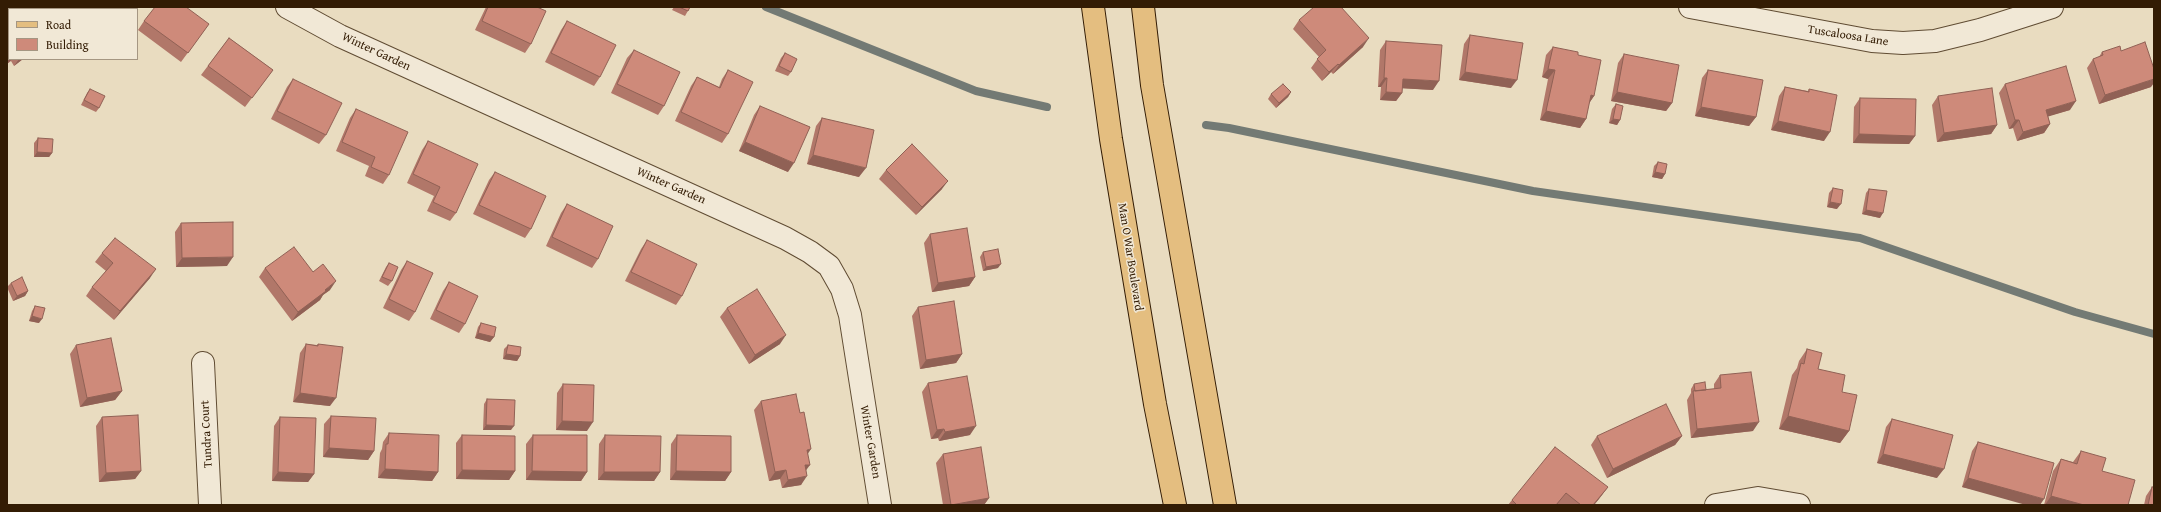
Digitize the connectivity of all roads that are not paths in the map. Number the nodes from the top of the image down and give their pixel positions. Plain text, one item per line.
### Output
1 (287, 7) edge
2 (1093, 7) edge
3 (1143, 7) edge
4 (1690, 7) edge
5 (2052, 7) edge
6 (204, 363) dead end
7 (210, 505) edge
8 (880, 505) edge
9 (1175, 505) edge
10 (1225, 505) edge
11 (1716, 505) edge
12 (1799, 505) edge

1 - 8 street, Winter Garden
2 - 9 main road, Man O War Boulevard
3 - 10 main road
4 - 5 street, Tuscaloosa Lane
6 - 7 street, Tundra Court
11 - 12 street

